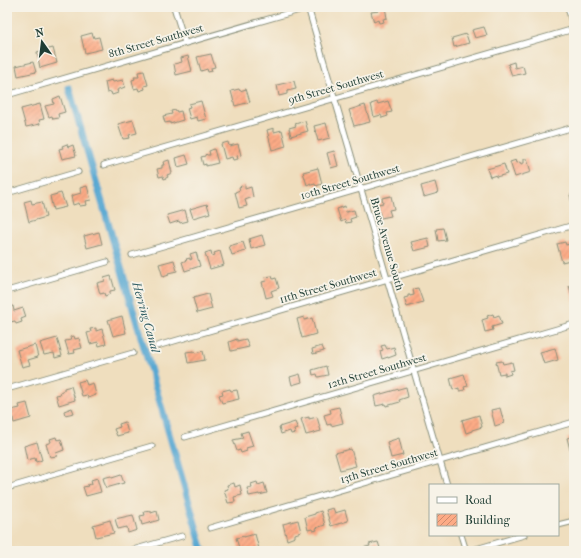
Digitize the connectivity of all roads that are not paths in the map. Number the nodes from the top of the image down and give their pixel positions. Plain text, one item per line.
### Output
1 (174, 7) edge
2 (309, 7) edge
3 (568, 7) edge
4 (574, 29) edge
5 (185, 43) junction
6 (7, 95) edge
7 (334, 98) junction
8 (574, 127) edge
9 (104, 165) dead end
10 (78, 172) dead end
11 (361, 189) junction
12 (7, 193) edge
13 (574, 225) edge
14 (132, 255) dead end
15 (107, 262) dead end
16 (387, 279) junction
17 (7, 291) edge
18 (574, 324) edge
19 (157, 346) dead end
20 (133, 353) dead end
21 (413, 370) junction
22 (7, 389) edge
23 (574, 422) edge
24 (185, 437) dead end
25 (152, 446) dead end
26 (440, 461) junction
27 (447, 484) edge
28 (7, 488) edge
29 (574, 521) edge
30 (559, 525) edge
31 (210, 528) dead end
32 (182, 536) dead end
33 (461, 536) edge
34 (521, 536) edge
35 (479, 550) edge
36 (129, 551) edge
37 (467, 551) edge

1 - 5 street
2 - 5 street, 8th Street Southwest
2 - 7 street, Bruce Avenue South
3 - 4 street
4 - 7 street, 9th Street Southwest
5 - 6 street, 8th Street Southwest
7 - 9 street, 9th Street Southwest
7 - 11 street, Bruce Avenue South
8 - 11 street, 10th Street Southwest
10 - 12 street
11 - 14 street, 10th Street Southwest
11 - 16 street, Bruce Avenue South
13 - 16 street, 11th Street Southwest
15 - 17 street
16 - 19 street, 11th Street Southwest
16 - 21 street, Bruce Avenue South
18 - 21 street, 12th Street Southwest
20 - 22 street
21 - 24 street, 12th Street Southwest
21 - 26 street, Bruce Avenue South
23 - 26 street, 13th Street Southwest
25 - 28 street
26 - 27 street, Bruce Avenue South
26 - 31 street, 13th Street Southwest
29 - 30 street
32 - 36 street
33 - 37 street
34 - 35 street
35 - 37 street

